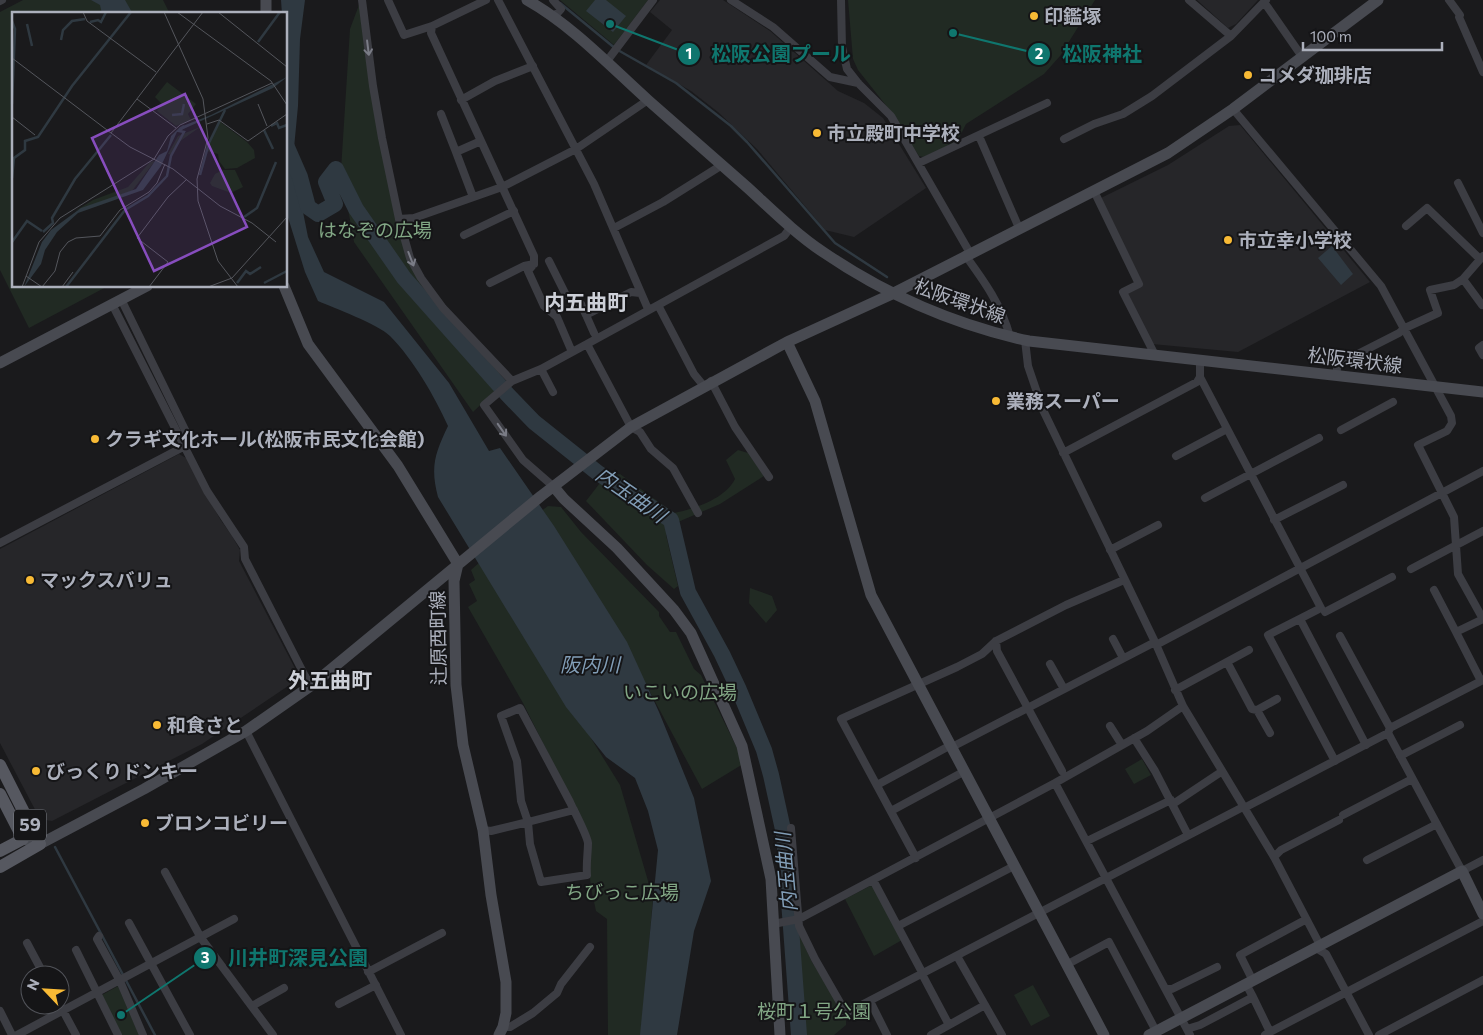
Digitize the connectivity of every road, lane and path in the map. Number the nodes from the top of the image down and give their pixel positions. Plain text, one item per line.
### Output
1 (362, 0) edge
2 (388, 0) edge
3 (486, 0) edge
4 (498, 0) edge
5 (527, 0) edge
6 (553, 0) edge
7 (654, 0) edge
8 (731, 0) edge
9 (841, 0) edge
10 (1189, 0) edge
11 (1378, 0) edge
12 (1449, 0) edge
13 (1265, 1) edge
14 (554, 18) junction
15 (432, 26) junction
16 (1231, 36) junction
17 (1303, 58) junction
18 (607, 60) junction
19 (533, 66) junction
20 (1483, 72) edge
21 (858, 83) junction
22 (461, 100) junction
23 (648, 100) junction
24 (1047, 103) dead end
25 (1233, 109) junction
26 (441, 114) dead end
27 (979, 136) junction
28 (1064, 139) dead end
29 (481, 141) junction
30 (576, 149) junction
31 (456, 152) junction
32 (919, 163) junction
33 (722, 165) junction
34 (1458, 183) dead end
35 (502, 187) junction
36 (1094, 191) junction
37 (473, 197) junction
38 (514, 211) junction
39 (399, 218) junction
40 (1406, 226) dead end
41 (791, 227) junction
42 (614, 228) junction
43 (1019, 228) junction
44 (1483, 233) edge
45 (464, 234) dead end
46 (967, 254) junction
47 (1482, 258) edge
48 (549, 261) dead end
49 (534, 264) junction
50 (1464, 279) junction
51 (490, 283) dead end
52 (143, 288) edge
53 (285, 288) edge
54 (640, 293) junction
55 (892, 294) junction
56 (116, 301) junction
57 (658, 304) junction
58 (1482, 305) edge
59 (648, 309) junction
60 (586, 315) junction
61 (1405, 328) junction
62 (594, 333) dead end
63 (1010, 337) junction
64 (1025, 340) junction
65 (787, 342) junction
66 (588, 344) junction
67 (1483, 345) edge
68 (572, 352) junction
69 (1483, 355) edge
70 (1155, 356) junction
71 (1200, 362) junction
72 (0, 363) edge
73 (541, 369) junction
74 (1336, 374) junction
75 (1200, 378) junction
76 (509, 383) junction
77 (707, 383) junction
78 (1434, 388) junction
79 (553, 392) dead end
80 (1483, 392) edge
81 (1393, 402) dead end
82 (631, 427) junction
83 (1227, 429) junction
84 (1341, 430) dead end
85 (189, 438) dead end
86 (1319, 438) dead end
87 (184, 446) junction
88 (1063, 453) junction
89 (1176, 456) dead end
90 (1483, 471) edge
91 (1250, 475) junction
92 (769, 477) dead end
93 (1343, 485) dead end
94 (554, 487) junction
95 (1443, 492) junction
96 (1205, 498) dead end
97 (698, 513) dead end
98 (1274, 520) junction
99 (1158, 525) dead end
100 (1483, 531) edge
101 (0, 543) edge
102 (1456, 545) junction
103 (1110, 550) junction
104 (458, 564) junction
105 (1300, 568) junction
106 (1411, 569) dead end
107 (1392, 576) dead end
108 (1124, 580) junction
109 (1434, 590) dead end
110 (1325, 612) dead end
111 (1300, 618) junction
112 (1483, 619) edge
113 (1456, 632) junction
114 (1340, 636) dead end
115 (1112, 639) dead end
116 (996, 641) junction
117 (1155, 643) junction
118 (1249, 650) dead end
119 (1123, 658) junction
120 (1227, 662) junction
121 (1050, 664) dead end
122 (1482, 681) edge
123 (312, 685) junction
124 (919, 685) junction
125 (1064, 690) junction
126 (1175, 690) junction
127 (1277, 699) dead end
128 (1183, 706) junction
129 (1028, 708) junction
130 (1257, 710) junction
131 (1460, 725) dead end
132 (1110, 726) dead end
133 (246, 731) junction
134 (1389, 731) junction
135 (1270, 733) dead end
136 (1134, 738) junction
137 (1122, 745) junction
138 (1366, 745) junction
139 (951, 746) junction
140 (1400, 756) junction
141 (1335, 761) junction
142 (0, 765) edge
143 (1062, 770) dead end
144 (965, 771) junction
145 (1221, 772) junction
146 (1412, 779) junction
147 (1055, 783) junction
148 (877, 785) junction
149 (0, 794) edge
150 (1172, 802) junction
151 (1243, 808) junction
152 (574, 810) junction
153 (891, 811) junction
154 (990, 819) junction
155 (528, 822) junction
156 (1437, 824) junction
157 (791, 828) dead end
158 (483, 830) junction
159 (1188, 835) junction
160 (22, 839) junction
161 (1087, 841) junction
162 (40, 844) junction
163 (0, 851) edge
164 (1274, 856) junction
165 (916, 858) junction
166 (1367, 860) dead end
167 (1483, 860) edge
168 (1014, 866) junction
169 (0, 867) edge
170 (1462, 871) junction
171 (165, 872) dead end
172 (1106, 877) junction
173 (873, 880) junction
174 (1038, 912) junction
175 (1483, 914) edge
176 (234, 919) dead end
177 (799, 920) junction
178 (1306, 920) junction
179 (1483, 922) edge
180 (129, 923) dead end
181 (773, 924) junction
182 (898, 926) junction
183 (442, 933) dead end
184 (99, 936) dead end
185 (201, 938) junction
186 (26, 943) dead end
187 (1318, 946) junction
188 (590, 947) dead end
189 (76, 950) dead end
190 (957, 956) junction
191 (152, 964) junction
192 (38, 965) edge
193 (1066, 965) junction
194 (1217, 967) dead end
195 (368, 972) junction
196 (923, 974) junction
197 (123, 979) junction
198 (1483, 980) edge
199 (1250, 982) junction
200 (376, 985) junction
201 (284, 988) dead end
202 (1166, 990) junction
203 (98, 992) junction
204 (1347, 992) junction
205 (1253, 997) junction
206 (870, 1000) junction
207 (70, 1004) edge
208 (339, 1004) dead end
209 (985, 1005) junction
210 (252, 1006) junction
211 (0, 1011) edge
212 (50, 1015) edge
213 (66, 1015) edge
214 (949, 1025) junction
215 (1186, 1028) edge
216 (501, 1031) edge
217 (1152, 1033) edge
218 (1268, 1034) edge
219 (12, 1035) edge
220 (17, 1035) edge
221 (76, 1035) edge
222 (118, 1035) edge
223 (143, 1035) edge
224 (190, 1035) edge
225 (273, 1035) edge
226 (401, 1035) edge
227 (780, 1035) edge
228 (887, 1035) edge
229 (931, 1035) edge
230 (1002, 1035) edge
231 (1104, 1035) edge
232 (1369, 1035) edge
233 (1379, 1035) edge

1 -> 39 street
2 - 15 street
3 - 15 street
4 - 19 street
5 - 14 street, 松阪環状線
6 - 14 street
7 - 18 street
8 - 21 street
9 - 21 street
10 - 16 street
11 - 17 street
12 - 20 street
13 - 16 street
13 - 17 street
14 - 18 street, 松阪環状線
15 - 22 street
16 - 28 street
17 - 25 street
18 - 23 street, 松阪環状線
19 - 22 street
19 - 30 street
21 - 32 street
22 - 29 street
23 - 30 street
23 - 33 street, 松阪環状線
24 - 27 street
25 - 36 street
25 - 61 street
26 - 31 street
27 - 32 street
27 - 43 street
29 - 31 street
29 - 35 street
30 - 35 street
30 - 42 street
31 - 37 street
32 - 46 street
33 - 41 street, 松阪環状線
33 - 42 street
34 - 44 street
35 - 37 street
35 - 38 street
36 - 43 street
36 - 70 street
37 - 39 street
38 - 45 street
38 - 49 street
39 -> 76 street
40 - 47 street
41 - 55 street, 松阪環状線
41 - 57 street
42 - 54 street
43 - 46 street
46 - 55 street
46 - 63 street
47 - 50 street
48 - 60 street
49 - 51 street
49 - 68 street
50 - 58 street
50 - 61 street
52 - 56 street
53 - 104 street, 辻原西町線
54 - 59 street
54 - 60 street
55 - 63 street, 松阪環状線
55 - 65 street
56 - 72 street
56 - 85 street
56 - 87 street
57 - 59 street
57 - 77 street
59 - 66 street
60 - 62 street
61 - 74 street
61 - 78 street
63 - 64 street, 松阪環状線
64 - 70 street, 松阪環状線
64 - 88 street
65 - 77 street
65 - 124 street
66 - 68 street
66 - 82 street
67 - 69 street
68 - 73 street
70 - 71 street, 松阪環状線
71 - 74 street, 松阪環状線
71 - 75 street
73 - 76 street
73 - 79 street
74 - 78 street, 松阪環状線
75 - 83 street
75 - 88 street
76 -> 94 street
77 - 82 street
77 - 92 street
78 - 80 street, 松阪環状線
78 - 95 street
81 - 84 street
82 - 94 street
82 - 97 street
83 - 89 street
83 - 91 street
86 - 91 street
87 - 101 street
87 - 123 street
88 - 103 street
90 - 95 street
91 - 96 street
91 - 98 street
93 - 98 street
94 - 104 street
94 - 181 street
95 - 102 street
95 - 105 street
98 - 105 street
99 - 103 street
100 - 102 street
102 - 106 street
102 - 112 street
103 - 108 street
104 - 123 street
104 - 158 street, 辻原西町線
105 - 111 street
105 - 117 street
107 - 110 street
108 - 116 street
108 - 117 street
109 - 113 street
111 - 138 street
111 - 141 street
112 - 113 street
113 - 122 street
114 - 134 street
115 - 119 street
116 - 124 street
116 - 129 street
117 - 119 street
117 - 126 street
118 - 120 street
119 - 125 street
120 - 126 street
120 - 130 street
121 - 125 street
122 - 134 street
123 - 133 street
124 - 139 street
124 - 148 street
125 - 129 street
126 - 128 street
127 - 130 street
128 - 136 street
128 - 145 street
129 - 139 street
129 - 143 street
130 - 135 street
131 - 140 street
132 - 137 street
133 - 162 street
133 - 195 street
134 - 138 street
134 - 140 street
136 - 137 street
136 - 150 street
137 - 147 street
138 - 141 street
139 - 144 street
139 - 148 street
140 - 146 street
141 - 151 street
142 - 162 main road, 59
144 - 153 street
144 - 154 street
145 - 150 street
145 - 151 street
146 - 156 street
146 - 164 street
147 - 154 street
147 - 161 street
148 - 153 street
149 - 160 main road, 59
150 - 159 street
150 - 161 street
151 - 159 street
151 - 164 street
152 - 155 street
152 - 155 street
152 - 155 street
153 - 165 street
154 - 165 street
154 - 168 street
155 - 158 street
156 - 166 street
156 - 170 street
157 - 177 street
158 - 216 street, 辻原西町線
159 - 172 street
160 - 162 street
160 - 163 main road, 59
161 - 172 street
162 - 169 main road, 59
164 - 178 street
165 - 173 street
167 - 170 street
168 - 174 street
168 - 182 street
170 - 175 street
170 - 187 street
171 - 185 street
172 - 174 street
172 - 202 street
173 - 177 street
173 - 182 street
174 - 190 street
174 - 193 street
176 - 185 street
177 - 181 street
177 - 206 street
178 - 187 street
178 - 199 street
179 - 204 street
180 - 191 street
181 - 227 street
182 - 196 street
183 - 195 street
184 - 197 street
185 - 191 street
185 - 210 street
186 - 192 street
187 - 199 street
187 - 204 street
188 - 216 street
189 - 203 street
190 - 196 street
190 - 209 street
191 - 197 street
191 - 224 street
193 - 217 street
193 - 231 street
194 - 202 street
195 - 200 street
196 - 206 street
196 - 214 street
197 - 203 street
197 - 223 street
198 - 233 street
199 - 205 street
199 - 215 street
200 - 208 street
200 - 226 street
201 - 210 street
202 - 215 street
203 - 207 street
203 - 222 street
204 - 218 street
204 - 232 street
205 - 215 street
205 - 218 street
206 - 228 street
209 - 214 street
209 - 230 street
210 - 225 street
211 - 219 street
212 - 220 street
213 - 221 street
214 - 229 street
215 - 217 street

